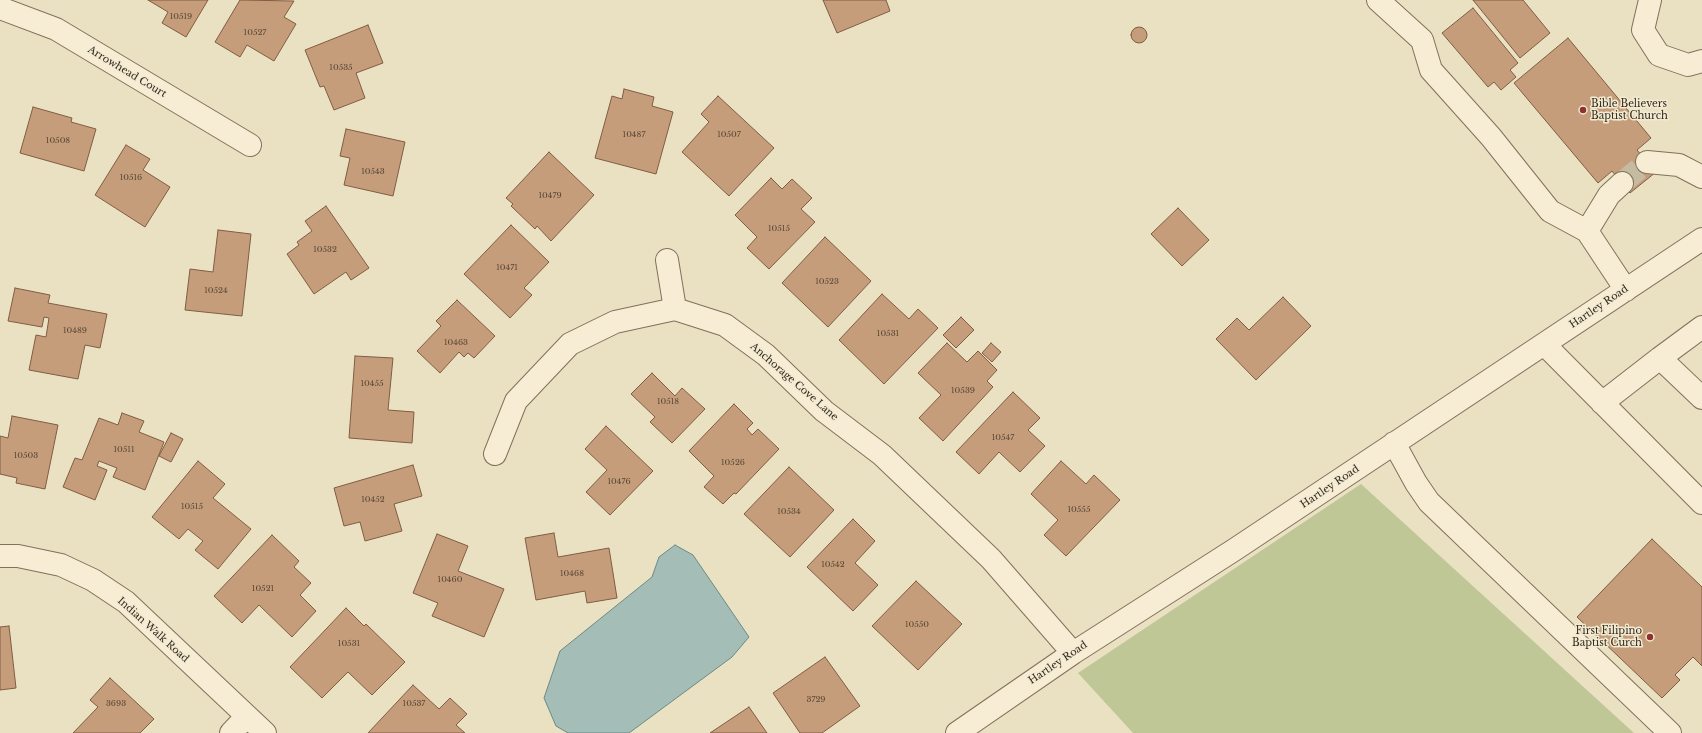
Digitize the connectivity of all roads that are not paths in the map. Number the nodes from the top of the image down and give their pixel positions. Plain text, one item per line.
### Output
1 (1378, 0) edge
2 (1650, 0) edge
3 (0, 8) edge
4 (1702, 61) edge
5 (250, 146) dead end
6 (1647, 162) tunnel mouth
7 (1702, 177) edge
8 (1622, 183) tunnel mouth
9 (1587, 231) junction
10 (1702, 239) edge
11 (667, 260) dead end
12 (1626, 290) junction
13 (675, 309) junction
14 (1702, 327) edge
15 (1544, 344) junction
16 (1660, 358) junction
17 (1702, 398) edge
18 (1602, 403) junction
19 (1394, 443) junction
20 (495, 454) dead end
21 (1702, 503) edge
22 (0, 556) edge
23 (1073, 653) junction
24 (247, 716) junction
25 (231, 733) edge
26 (264, 733) edge
27 (957, 733) edge
28 (1670, 733) edge

1 - 9 street
2 - 4 street
3 - 5 street, Arrowhead Court
6 - 7 street
8 - 9 street
9 - 12 street
10 - 12 street, Hartley Road
11 - 13 street
12 - 15 street, Hartley Road
13 - 20 street, Anchorage Cove Lane
13 - 23 street, Anchorage Cove Lane
14 - 16 street
15 - 18 street
15 - 19 street, Hartley Road
16 - 17 street
16 - 18 street
18 - 21 street
19 - 23 street, Hartley Road
19 - 28 street
22 - 24 street, Indian Walk Road
23 - 27 street, Hartley Road
24 - 25 street
24 - 26 street, Indian Walk Road

